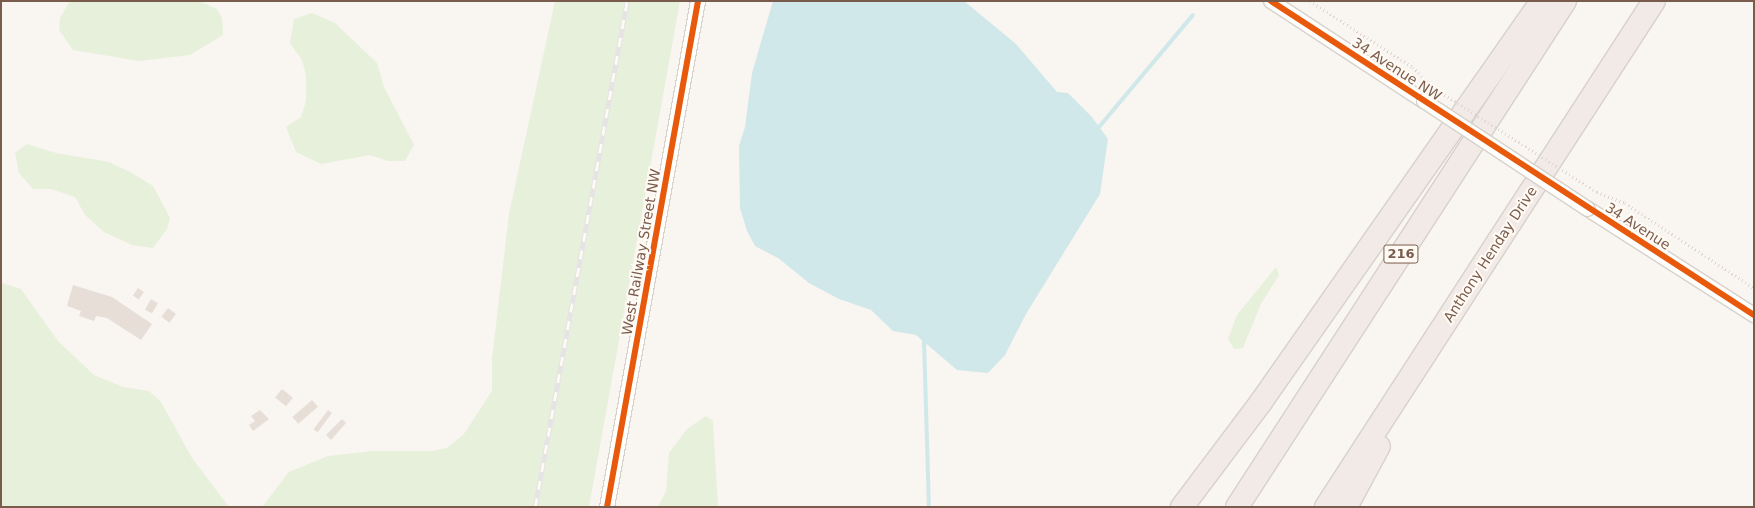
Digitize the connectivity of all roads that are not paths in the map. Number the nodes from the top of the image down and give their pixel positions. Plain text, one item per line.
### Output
1 (698, 1) edge
2 (1271, 1) edge
3 (1542, 1) edge
4 (1565, 1) edge
5 (1654, 1) edge
6 (1510, 156) joint
7 (1754, 315) edge
8 (1418, 365) junction
9 (608, 507) edge
10 (1182, 507) edge
11 (1238, 507) edge
12 (1326, 507) edge
13 (1346, 507) edge

1 - 9 street, West Railway Street NW
2 - 6 street, 34 Avenue NW, bridge
3 - 10 highway
4 - 11 highway, 216
5 - 8 highway, Anthony Henday Drive
6 - 7 street, 34 Avenue, bridge
8 - 12 highway, Anthony Henday Drive
8 - 13 highway

